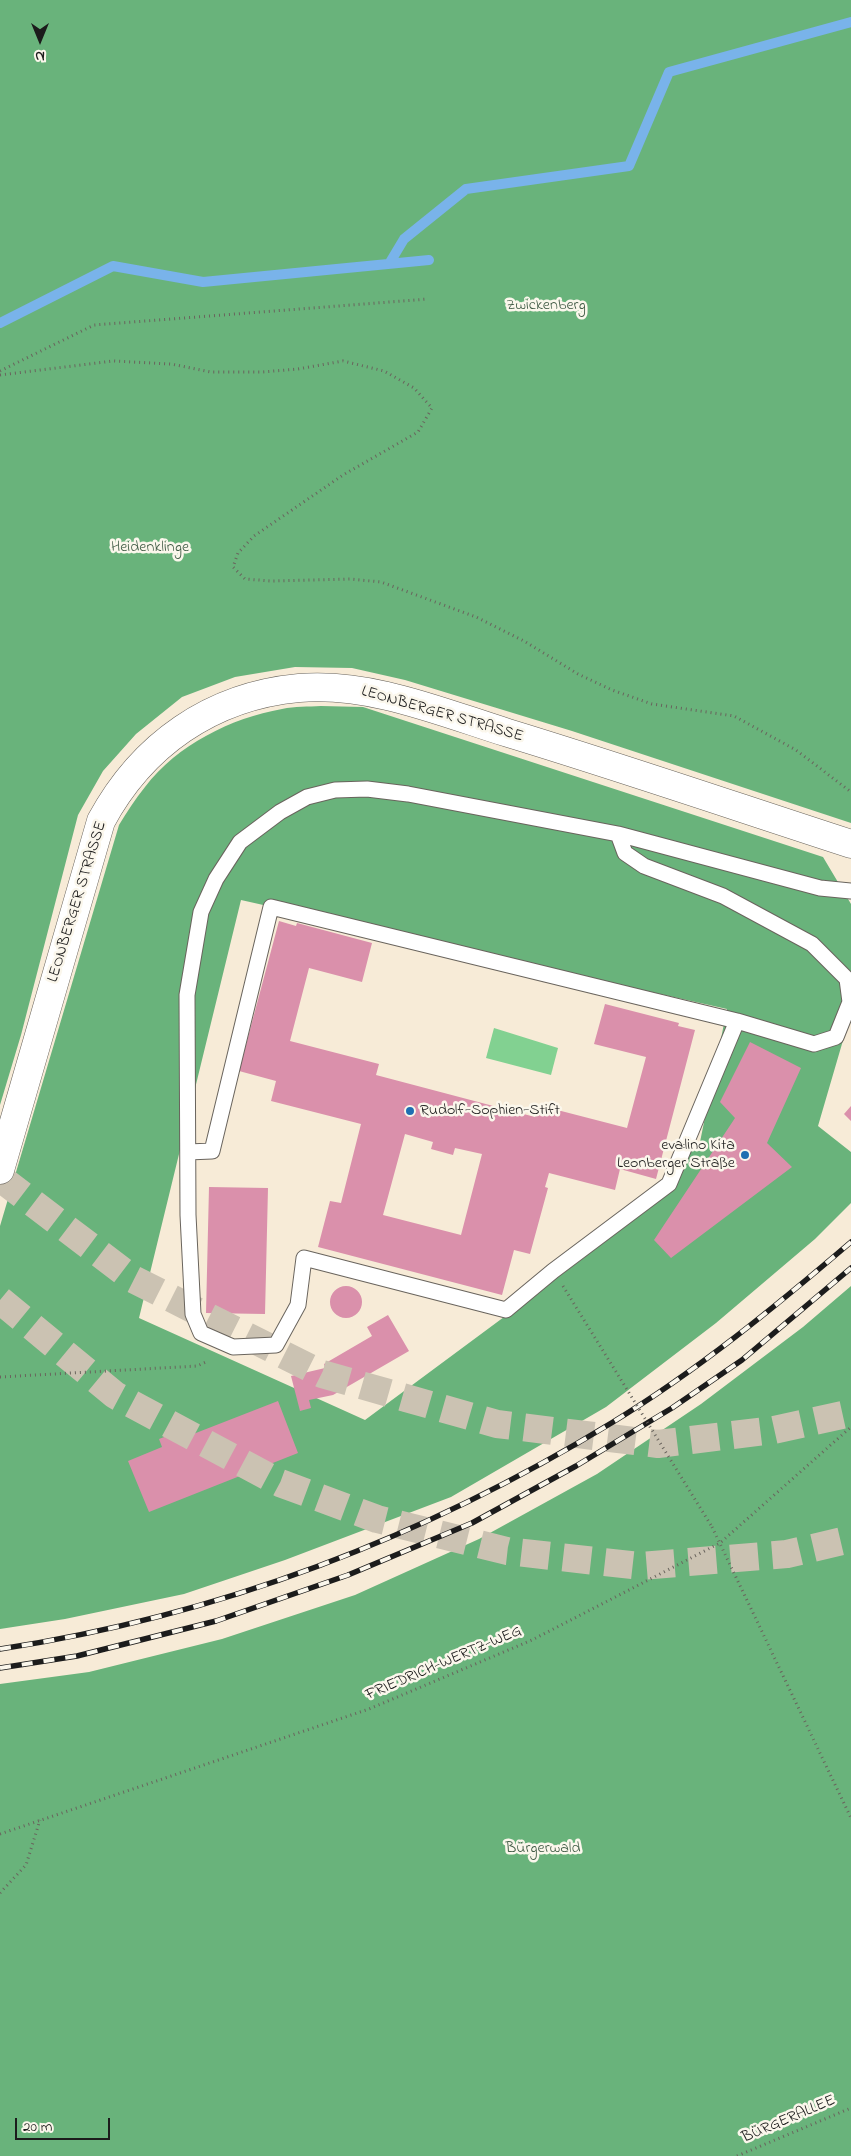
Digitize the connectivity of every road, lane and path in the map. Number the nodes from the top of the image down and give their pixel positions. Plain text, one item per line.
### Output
1 (428, 299) dead end
2 (0, 371) edge
3 (0, 375) edge
4 (851, 792) edge
5 (618, 834) junction
6 (851, 844) edge
7 (851, 891) edge
8 (737, 1021) junction
9 (188, 1152) junction
10 (0, 1170) edge
11 (563, 1286) dead end
12 (197, 1366) dead end
13 (0, 1376) edge
14 (851, 1427) edge
15 (720, 1543) junction
16 (851, 1818) edge
17 (40, 1820) junction
18 (0, 1834) edge
19 (0, 1893) edge
20 (851, 2108) edge
21 (737, 2156) edge

1 - 2 path
3 - 4 path
5 - 7 lane
5 - 8 lane
5 - 9 lane
6 - 10 street, LEONBERGER STRASSE
8 - 9 lane
8 - 9 lane
11 - 15 path, bridge
12 - 13 path
14 - 15 path, FRIEDRICH-WERTZ-WEG
15 - 16 path
15 - 17 path, FRIEDRICH-WERTZ-WEG
17 - 18 path, FRIEDRICH-WERTZ-WEG
17 - 19 path
20 - 21 path, BÜRGERALLEE

